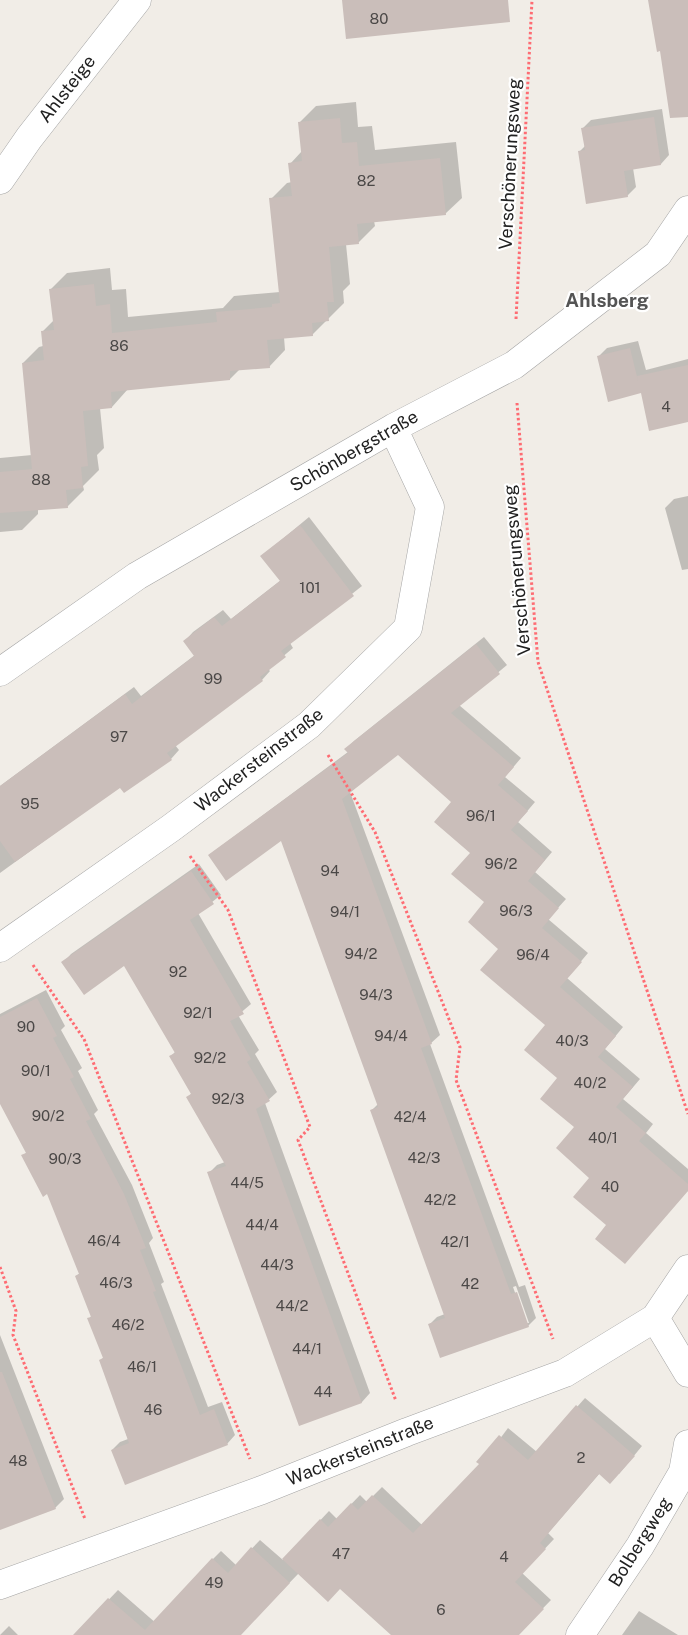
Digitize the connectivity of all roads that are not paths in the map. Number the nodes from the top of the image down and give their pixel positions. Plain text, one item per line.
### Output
1 (137, 0) edge
2 (0, 180) edge
3 (688, 210) edge
4 (688, 246) edge
5 (658, 254) junction
6 (393, 428) junction
7 (0, 672) edge
8 (7, 943) edge
9 (688, 1269) edge
10 (655, 1318) junction
11 (688, 1373) edge
12 (688, 1444) edge
13 (0, 1585) edge
14 (580, 1635) edge

1 - 2 street, Ahlsteige
3 - 5 street, Schönbergstraße
4 - 5 street
5 - 6 street, Schönbergstraße
6 - 7 street, Schönbergstraße
6 - 8 street, Wackersteinstraße
9 - 10 street, Wackersteinstraße
10 - 11 street
10 - 13 street, Wackersteinstraße
12 - 14 street, Bolbergweg

